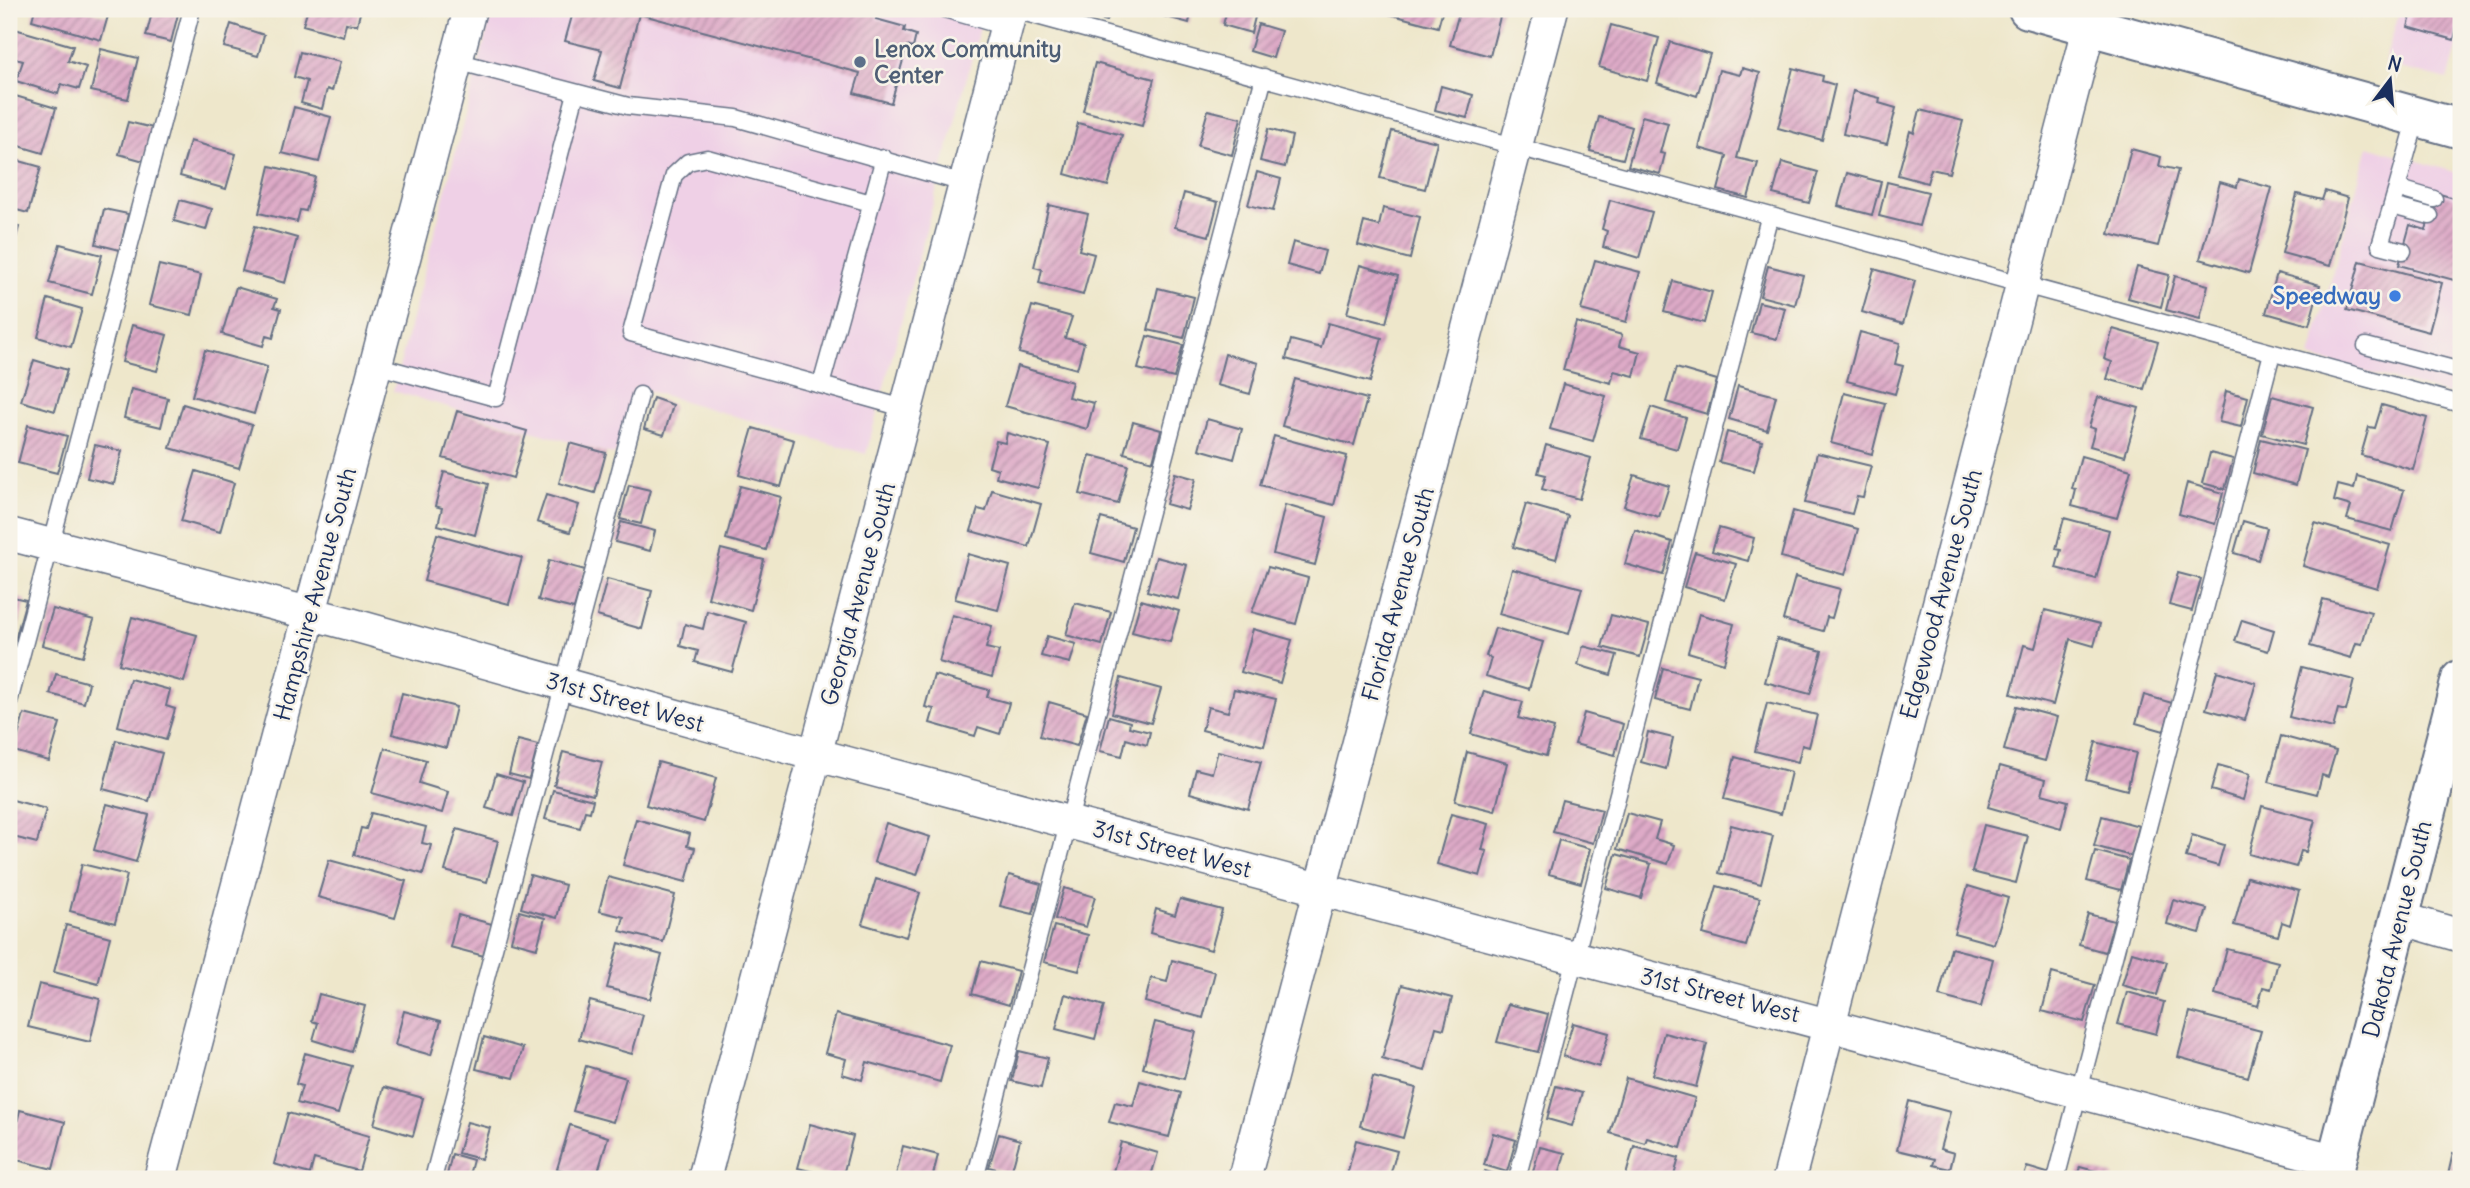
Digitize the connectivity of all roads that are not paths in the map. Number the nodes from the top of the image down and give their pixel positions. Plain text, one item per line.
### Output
1 (192, 9) edge
2 (470, 9) edge
3 (943, 9) edge
4 (1552, 9) edge
5 (2028, 9) edge
6 (1009, 15) edge
7 (2092, 17) edge
8 (456, 61) junction
9 (1264, 77) junction
10 (576, 93) junction
11 (2417, 117) junction
12 (2461, 129) edge
13 (1516, 146) junction
14 (884, 158) junction
15 (967, 184) junction
16 (2397, 188) junction
17 (2434, 199) dead end
18 (871, 203) junction
19 (2392, 206) junction
20 (2430, 216) dead end
21 (1769, 218) junction
22 (2403, 250) dead end
23 (2021, 286) junction
24 (2366, 346) dead end
25 (2272, 353) junction
26 (375, 365) junction
27 (2460, 366) edge
28 (821, 385) junction
29 (640, 395) dead end
30 (2461, 404) edge
31 (906, 409) junction
32 (9, 534) edge
33 (50, 545) junction
34 (310, 613) junction
35 (2461, 679) edge
36 (564, 685) junction
37 (9, 702) edge
38 (817, 754) junction
39 (1068, 822) junction
40 (1320, 889) junction
41 (2400, 918) junction
42 (2461, 936) edge
43 (1574, 957) junction
44 (1829, 1023) junction
45 (2078, 1091) junction
46 (2335, 1170) edge
47 (160, 1179) edge
48 (433, 1179) edge
49 (704, 1179) edge
50 (975, 1179) edge
51 (1244, 1179) edge
52 (1517, 1179) edge
53 (1789, 1179) edge
54 (2056, 1179) edge

1 - 33 lane
2 - 8 street, Hampshire Avenue South
3 - 6 lane
4 - 13 street, Florida Avenue South
5 - 7 street
6 - 9 lane
6 - 15 street, Georgia Avenue South
7 - 11 street
7 - 23 street, Edgewood Avenue South
8 - 10 lane
8 - 26 street, Hampshire Avenue South
9 - 13 lane
9 - 39 lane
10 - 14 lane
10 - 26 lane
11 - 12 street
11 - 16 lane
13 - 21 lane
13 - 40 street, Florida Avenue South
14 - 15 lane
14 - 18 lane
15 - 31 street, Georgia Avenue South
16 - 17 lane
16 - 19 lane
18 - 28 lane
18 - 28 lane
19 - 20 lane
19 - 22 lane
21 - 23 lane
21 - 43 lane
23 - 25 lane
23 - 44 street, Edgewood Avenue South
24 - 27 lane
25 - 30 lane
25 - 45 lane
26 - 34 street, Hampshire Avenue South
28 - 31 lane
29 - 36 lane
31 - 38 street, Georgia Avenue South
32 - 33 street, 31st Street West
33 - 34 street, 31st Street West
33 - 37 lane
34 - 36 street, 31st Street West
34 - 47 street, Hampshire Avenue South
35 - 41 street, Dakota Avenue South
36 - 38 street, 31st Street West
36 - 48 lane
38 - 39 street, 31st Street West
38 - 49 street, Georgia Avenue South
39 - 40 street, 31st Street West
39 - 50 lane
40 - 43 street, 31st Street West
40 - 51 street, Florida Avenue South
41 - 42 street
41 - 46 street, Dakota Avenue South
43 - 44 street, 31st Street West
43 - 52 lane
44 - 45 street, 31st Street West
44 - 53 street, Edgewood Avenue South
45 - 46 street, 31st Street West
45 - 54 lane

